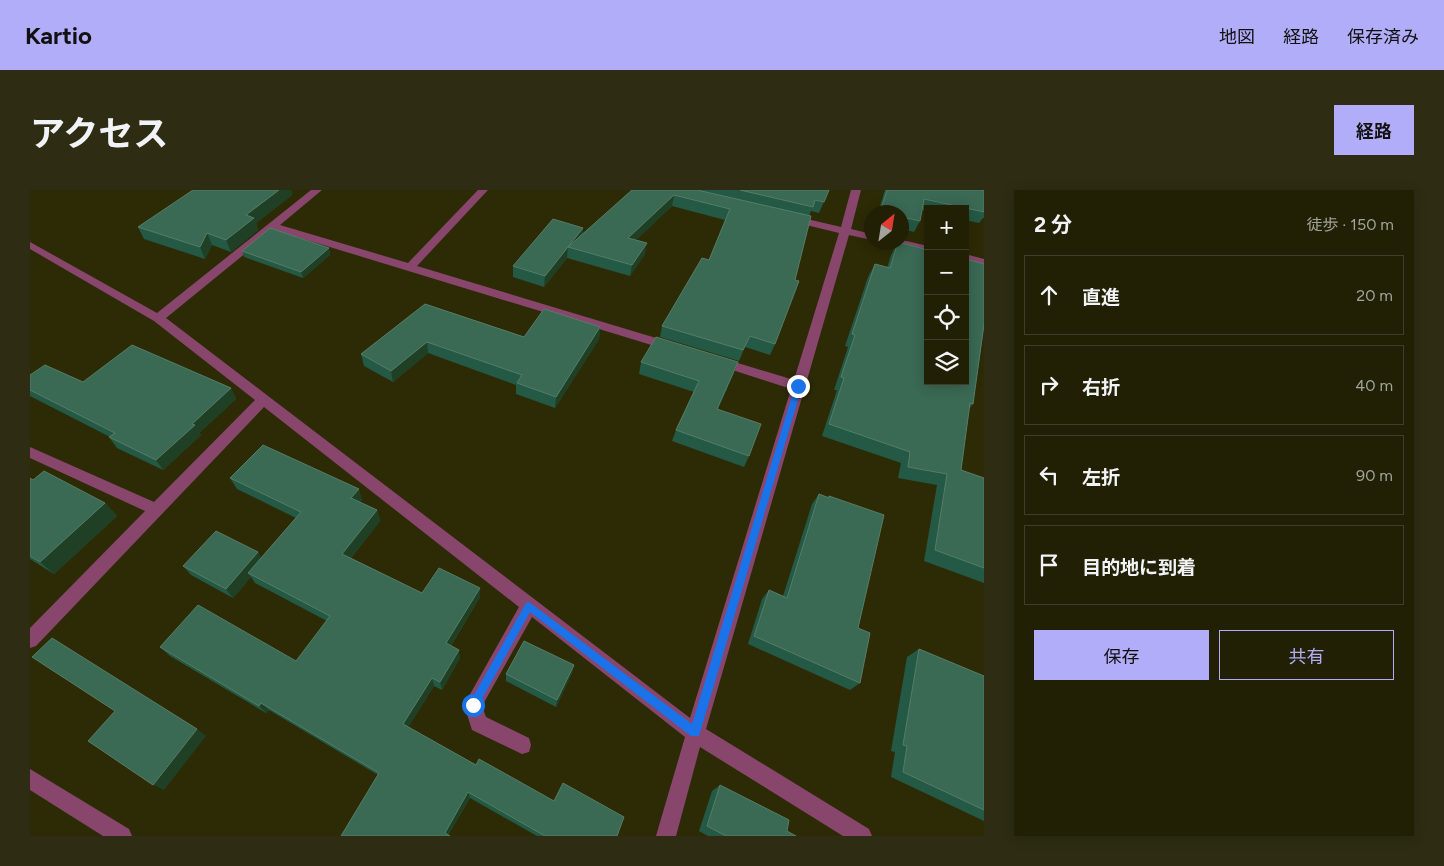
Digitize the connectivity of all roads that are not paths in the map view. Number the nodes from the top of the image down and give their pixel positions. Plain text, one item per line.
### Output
1 (318, 190) edge
2 (483, 190) edge
3 (856, 190) edge
4 (780, 216) edge
5 (273, 226) junction
6 (845, 231) junction
7 (864, 235) edge
8 (909, 245) edge
9 (30, 246) edge
10 (924, 248) edge
11 (969, 258) edge
12 (984, 262) edge
13 (410, 267) junction
14 (158, 318) junction
15 (685, 351) edge
16 (704, 357) edge
17 (798, 386) junction
18 (264, 398) junction
19 (30, 452) edge
20 (155, 509) junction
21 (529, 606) junction
22 (30, 640) edge
23 (695, 733) junction
24 (522, 745) dead end
25 (30, 778) edge
26 (122, 836) edge
27 (666, 836) edge
28 (862, 836) edge

1 - 5 street
2 - 13 street
3 - 6 street
4 - 6 street
5 - 13 street
5 - 14 street
6 - 7 street
6 - 17 street
8 - 10 street
9 - 14 street
11 - 12 street
13 - 15 street
14 - 18 street
16 - 17 street
17 - 23 street
18 - 20 street
18 - 21 street
19 - 20 street
20 - 22 street
21 - 23 street
21 - 24 street
23 - 27 street
23 - 28 street
25 - 26 street

